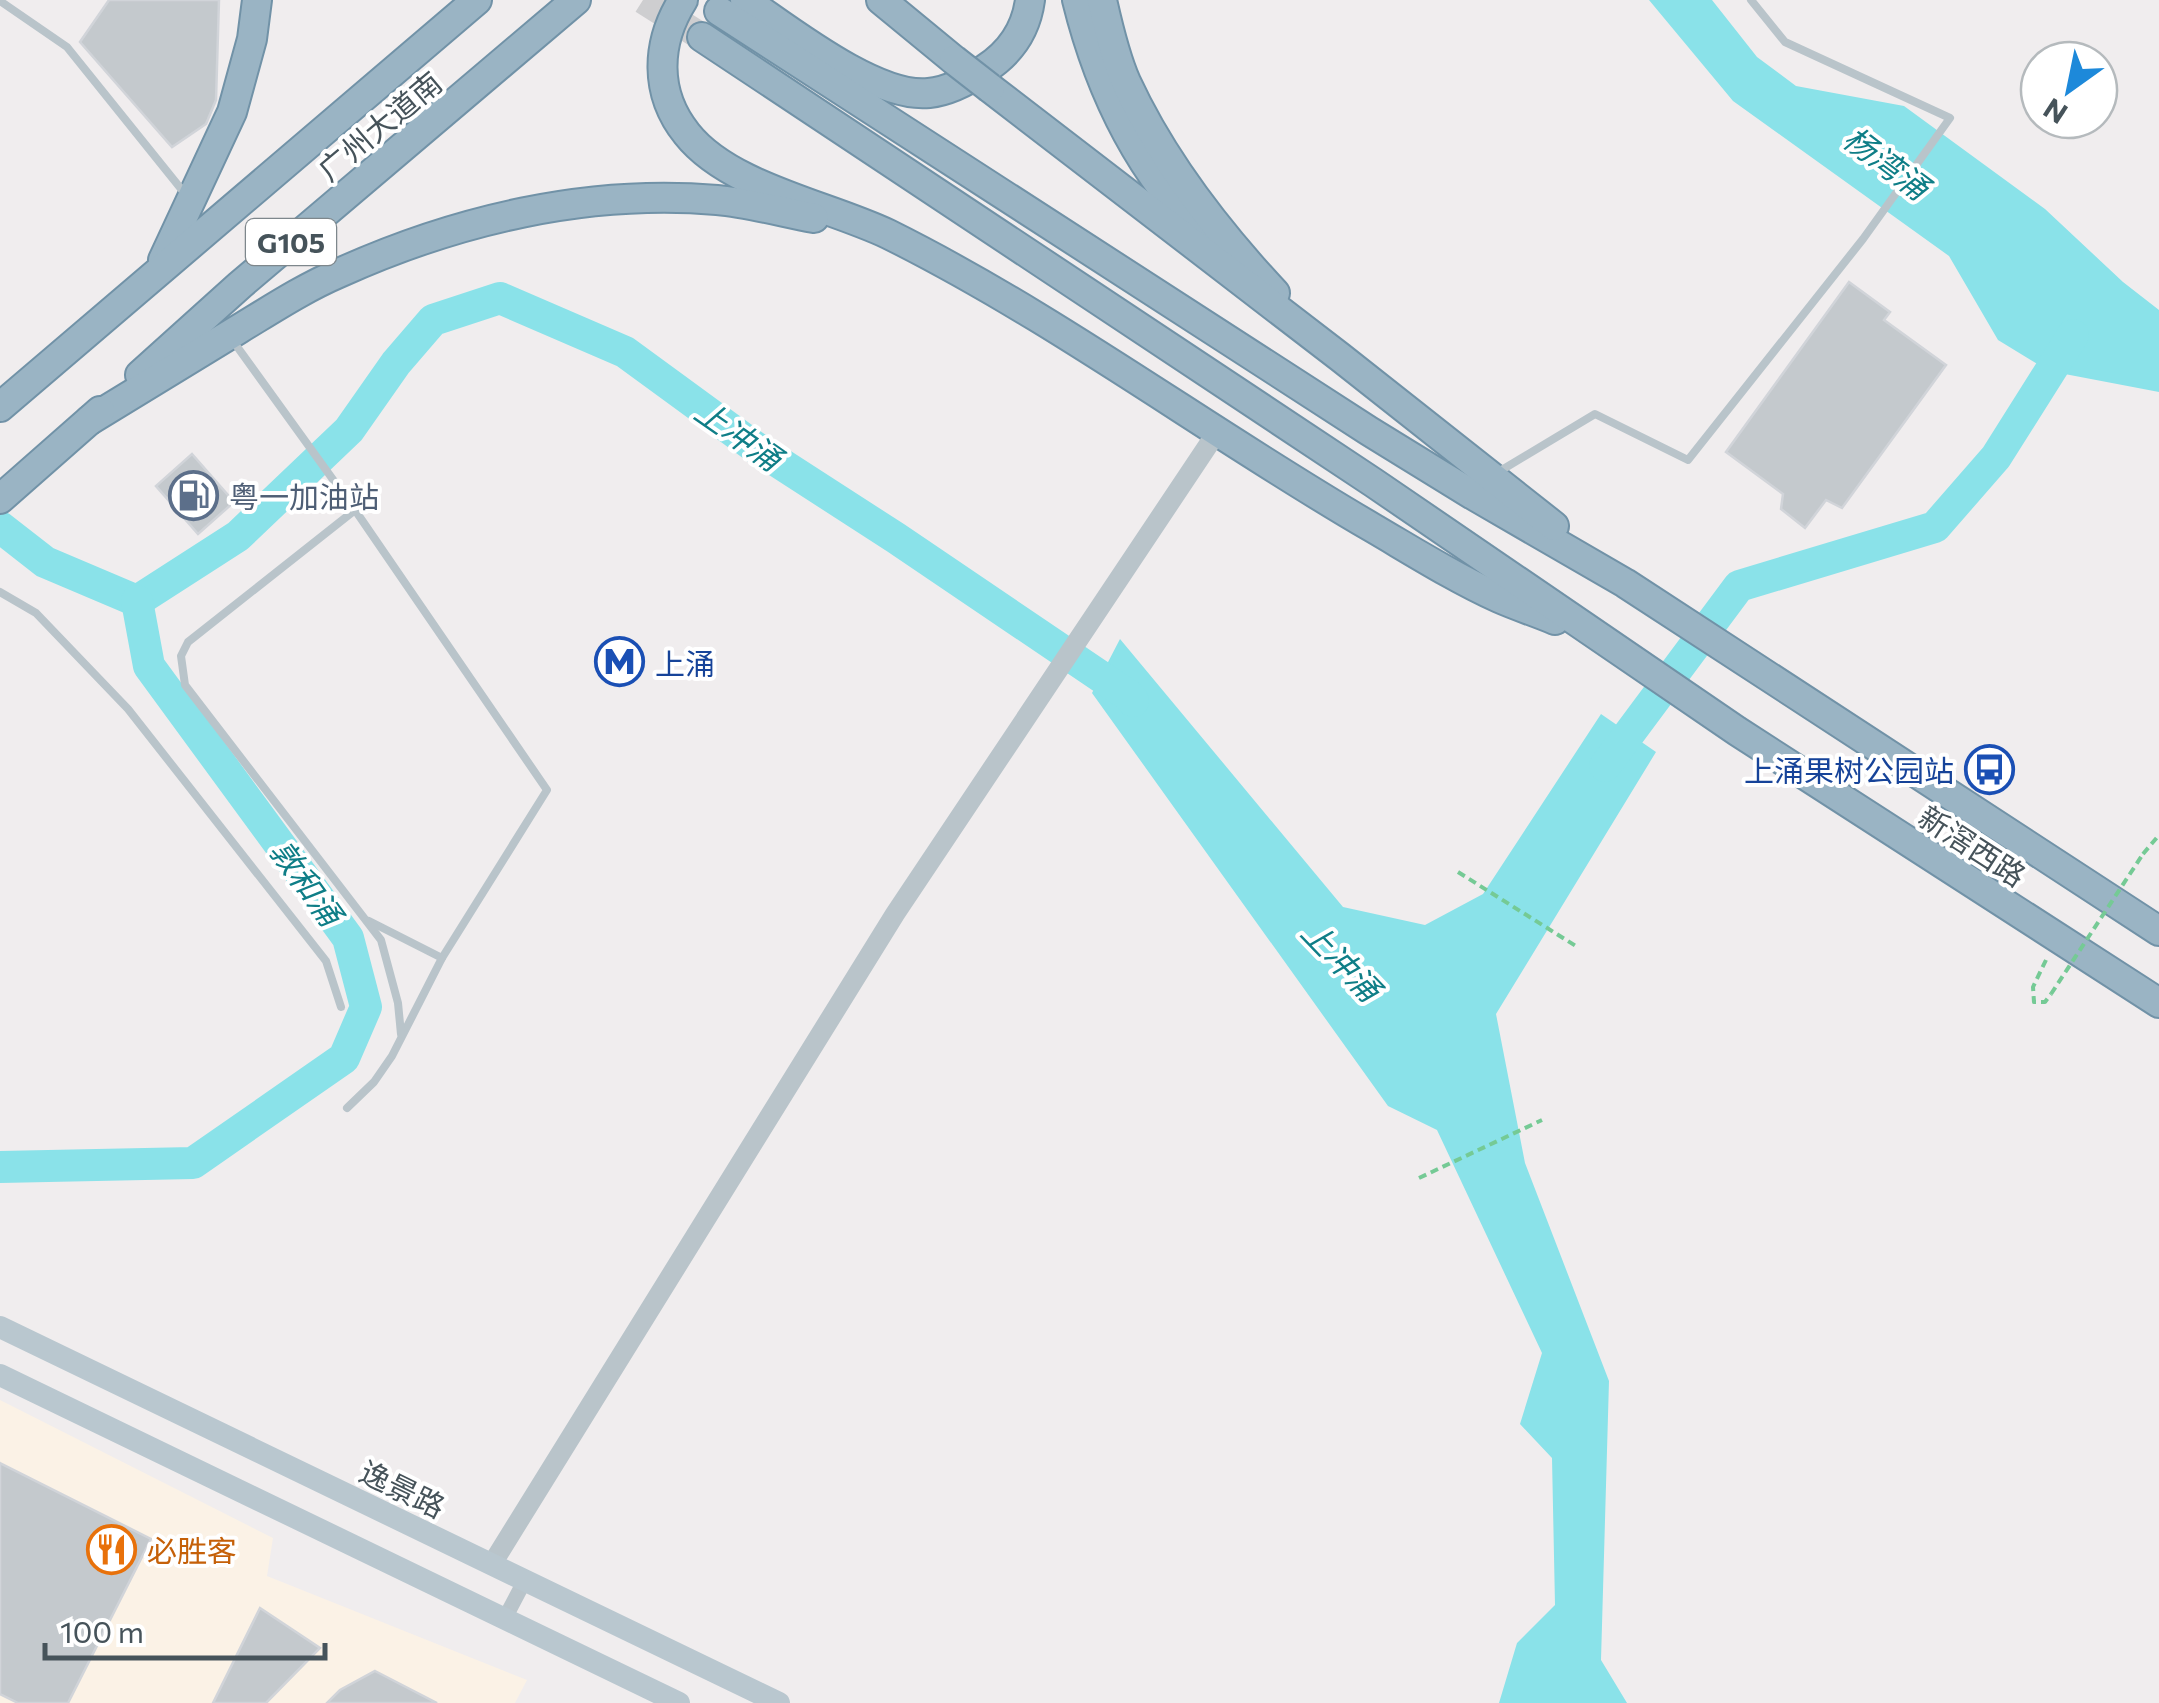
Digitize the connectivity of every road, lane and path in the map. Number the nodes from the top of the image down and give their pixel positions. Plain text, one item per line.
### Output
1 (257, 0) edge
2 (460, 0) edge
3 (477, 0) edge
4 (576, 0) edge
5 (682, 0) edge
6 (882, 0) edge
7 (1030, 0) edge
8 (1077, 0) edge
9 (1102, 0) edge
10 (1751, 0) edge
11 (0, 1) edge
12 (732, 5) edge
13 (702, 38) tunnel mouth
14 (431, 39) junction
15 (191, 202) junction
16 (938, 261) junction
17 (157, 272) junction
18 (229, 335) junction
19 (1340, 358) junction
20 (0, 406) edge
21 (90, 420) junction
22 (1217, 432) junction
23 (1491, 476) junction
24 (6, 494) edge
25 (355, 510) junction
26 (1625, 583) junction
27 (0, 592) edge
28 (1603, 638) junction
29 (2159, 835) edge
30 (1458, 872) dead end
31 (366, 919) junction
32 (2159, 931) edge
33 (1579, 948) dead end
34 (442, 958) junction
35 (2046, 960) dead end
36 (2159, 1004) edge
37 (341, 1007) dead end
38 (401, 1038) junction
39 (347, 1108) dead end
40 (1542, 1120) dead end
41 (1419, 1178) dead end
42 (0, 1327) edge
43 (0, 1375) edge
44 (492, 1564) junction
45 (524, 1580) junction
46 (505, 1618) junction
47 (679, 1703) edge
48 (779, 1703) edge

1 - 15 highway
2 - 14 highway
3 - 14 highway, 广州大道南 / G105
4 - 21 highway, 广州大道南 / G105
5 - 16 highway
6 - 19 highway, bridge
7 - 12 highway
8 - 19 highway
9 - 19 highway
10 - 23 lane
11 - 15 lane
12 - 26 highway
13 - 28 highway
14 - 17 highway, 广州大道南 / G105
15 - 17 highway
16 - 18 highway
16 - 22 highway
17 - 20 highway, 广州大道南 / G105
18 - 21 highway
18 - 25 lane
19 - 23 highway
21 - 24 highway, 广州大道南 / G105
22 - 28 highway
22 - 44 street
23 - 26 highway
25 - 31 lane
25 - 34 lane
26 - 32 highway, 新滘西路
27 - 37 lane
28 - 36 highway, 新滘西路
29 - 35 path, bridge
30 - 33 path
31 - 34 lane
31 - 38 lane
34 - 38 lane
38 - 39 lane
40 - 41 path
42 - 44 main road, 逸景路
43 - 46 main road
44 - 45 main road, 逸景路
45 - 46 street
45 - 48 main road, 逸景路
46 - 47 main road

